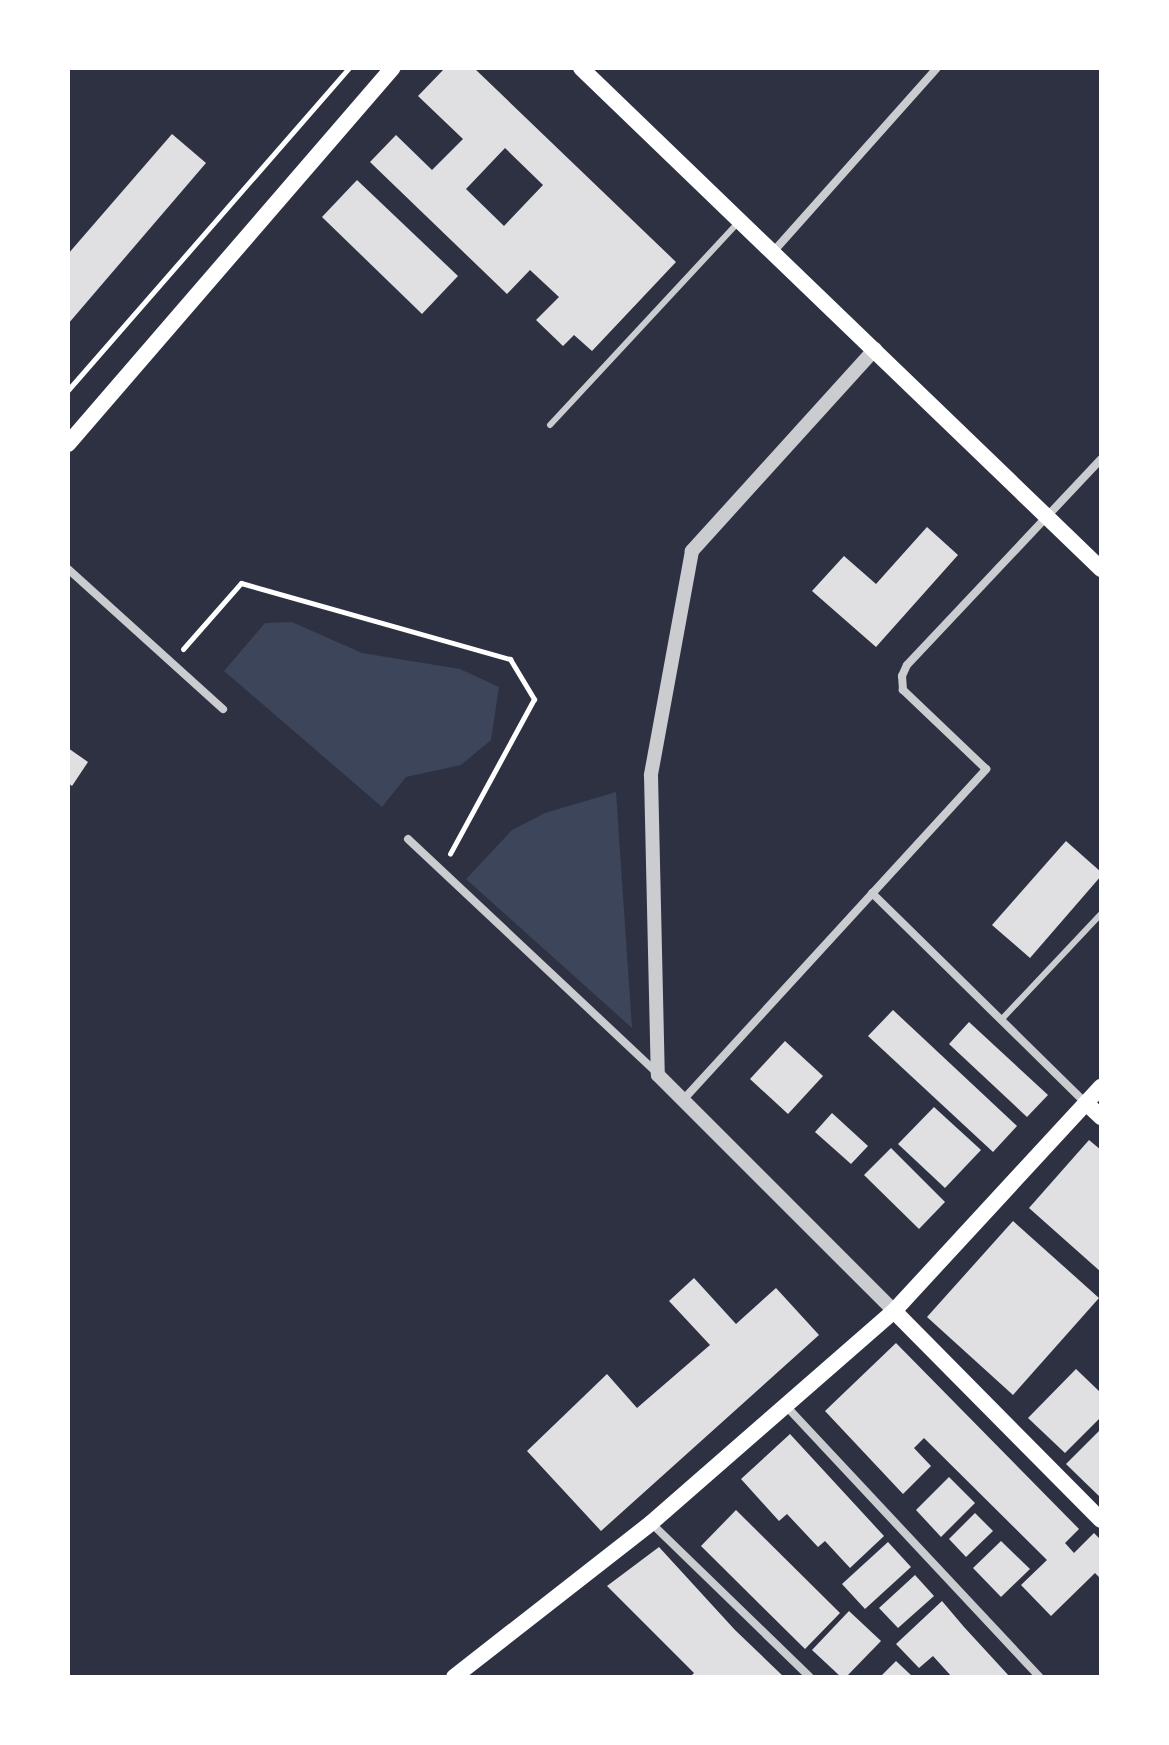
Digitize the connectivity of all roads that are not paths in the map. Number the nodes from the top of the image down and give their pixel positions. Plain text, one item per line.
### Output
1 (393, 68) edge
2 (581, 68) edge
3 (937, 68) edge
4 (740, 220) junction
5 (773, 252) junction
6 (875, 349) junction
7 (550, 425) dead end
8 (68, 444) edge
9 (1101, 459) edge
10 (1047, 517) junction
11 (68, 569) edge
12 (1101, 569) edge
13 (223, 709) dead end
14 (408, 839) dead end
15 (872, 893) junction
16 (1101, 914) edge
17 (1001, 1020) junction
18 (658, 1075) junction
19 (1101, 1087) edge
20 (683, 1100) junction
21 (1086, 1103) junction
22 (1101, 1117) edge
23 (894, 1311) junction
24 (786, 1406) junction
25 (1101, 1520) edge
26 (651, 1523) junction
27 (454, 1677) edge
28 (810, 1677) edge
29 (1040, 1677) edge

1 - 8 main road
2 - 4 main road
3 - 5 street
4 - 5 main road
4 - 7 lane
5 - 6 main road
6 - 10 main road
6 - 18 street
9 - 10 street
10 - 12 main road
10 - 15 street
11 - 13 street
14 - 18 street
15 - 17 street
15 - 20 street
16 - 17 lane
17 - 21 street
18 - 20 street
19 - 21 main road
20 - 23 street
21 - 22 main road
21 - 23 main road
23 - 24 main road
23 - 25 main road
24 - 26 main road
24 - 29 street
26 - 27 main road
26 - 28 street

